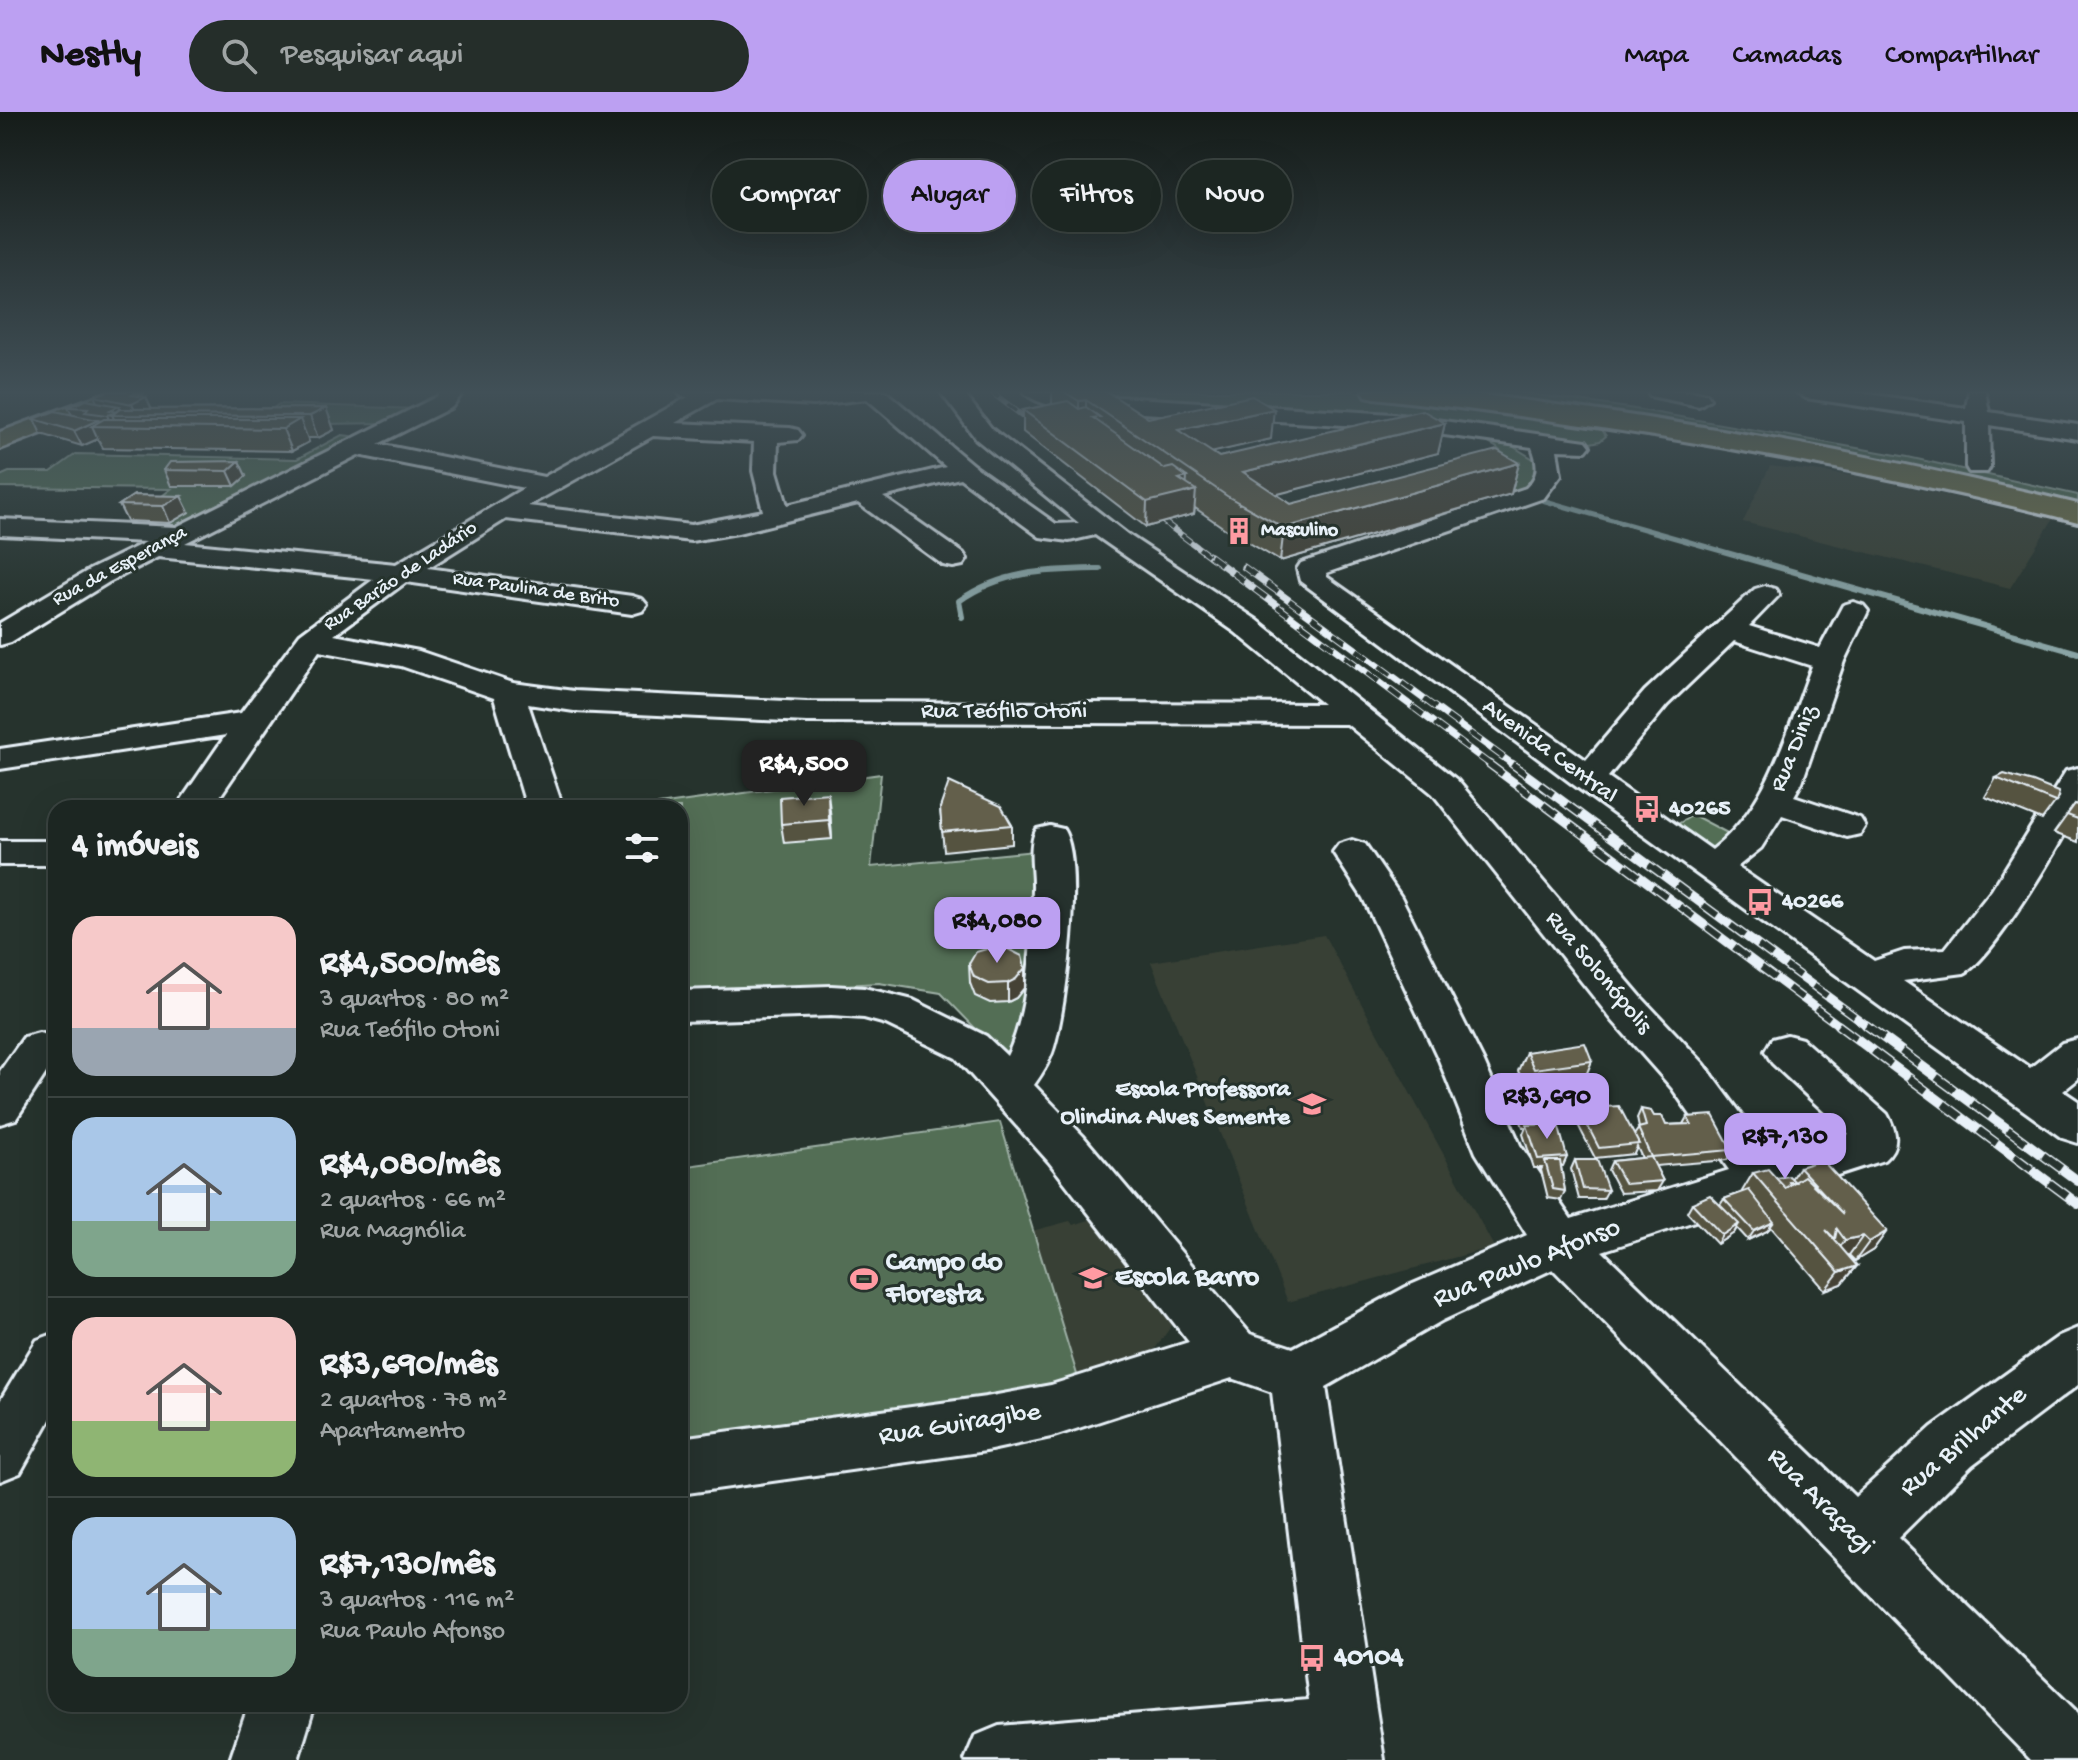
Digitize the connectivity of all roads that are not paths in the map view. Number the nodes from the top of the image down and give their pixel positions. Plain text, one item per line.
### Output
1 (313, 468) edge
2 (462, 468) edge
3 (581, 468) edge
4 (766, 468) edge
5 (943, 468) edge
6 (993, 468) edge
7 (1549, 468) edge
8 (1873, 468) edge
9 (1982, 468) edge
10 (549, 485) junction
11 (2078, 490) edge
12 (863, 495) junction
13 (501, 511) junction
14 (2078, 513) edge
15 (777, 515) junction
16 (0, 527) edge
17 (179, 535) junction
18 (153, 548) junction
19 (953, 559) dead end
20 (401, 573) junction
21 (1765, 595) dead end
22 (632, 605) dead end
23 (1853, 611) dead end
24 (1728, 629) junction
25 (0, 636) edge
26 (311, 640) junction
27 (1829, 661) junction
28 (508, 692) junction
29 (1357, 714) junction
30 (252, 721) junction
31 (0, 759) edge
32 (1586, 778) junction
33 (2078, 778) edge
34 (199, 800) edge
35 (542, 800) edge
36 (1775, 801) junction
37 (1847, 826) dead end
38 (1050, 837) dead end
39 (1352, 852) dead end
40 (0, 853) edge
41 (48, 853) edge
42 (1712, 868) junction
43 (1868, 979) junction
44 (688, 1006) edge
45 (32, 1050) edge
46 (1787, 1051) dead end
47 (2078, 1055) edge
48 (1009, 1086) junction
49 (2030, 1092) junction
50 (0, 1106) edge
51 (2078, 1125) edge
52 (1764, 1181) junction
53 (1561, 1244) junction
54 (1232, 1353) junction
55 (2078, 1353) edge
56 (48, 1372) edge
57 (1297, 1375) junction
58 (0, 1453) edge
59 (688, 1465) edge
60 (1856, 1537) junction
61 (279, 1712) edge
62 (1348, 1745) edge
63 (264, 1760) edge
64 (999, 1760) edge
65 (2078, 1760) edge

1 - 17 street, Rua da Esperança
2 - 10 street
3 - 10 street, Rua Barão de Ladário
4 - 15 street
5 - 12 street
6 - 29 street
7 - 32 street, Avenida Central
8 - 14 main road
9 - 11 main road
10 - 13 street, Rua Barão de Ladário
12 - 15 street
12 - 19 street
13 - 15 street
13 - 20 street, Rua Barão de Ladário
16 - 17 street
17 - 18 street, Rua da Esperança
18 - 20 street, Rua Paulina de Brito
18 - 25 street, Rua da Esperança
20 - 22 street, Rua Paulina de Brito
20 - 26 street, Rua Barão de Ladário
21 - 24 street
23 - 27 street, Rua Diniz
24 - 27 street
24 - 32 street
26 - 28 street, Rua Teófilo Otoni
26 - 30 street, Rua Barão de Ladário
27 - 36 street, Rua Diniz
28 - 29 street, Rua Teófilo Otoni
28 - 35 street
29 - 52 street, Rua Solonópolis
30 - 31 street
30 - 34 street, Rua Barão de Ladário
32 - 42 street, Avenida Central
33 - 43 street
36 - 37 street
36 - 42 street, Rua Diniz
38 - 48 street
39 - 53 street, Rua Araçagi
40 - 41 street
42 - 43 street, Avenida Central
43 - 49 street, Avenida Central
44 - 48 street
45 - 50 street
46 - 52 street, Rua Paulo Afonso
47 - 49 street
48 - 54 street
49 - 51 street, Avenida Central
52 - 53 street, Rua Paulo Afonso
53 - 57 street, Rua Paulo Afonso
53 - 60 street, Rua Araçagi
54 - 57 street
54 - 59 street, Rua Guiragibe
55 - 60 street, Rua Brilhante
56 - 58 street
57 - 62 street
60 - 65 street, Rua Araçagi
61 - 63 street
62 - 64 street

